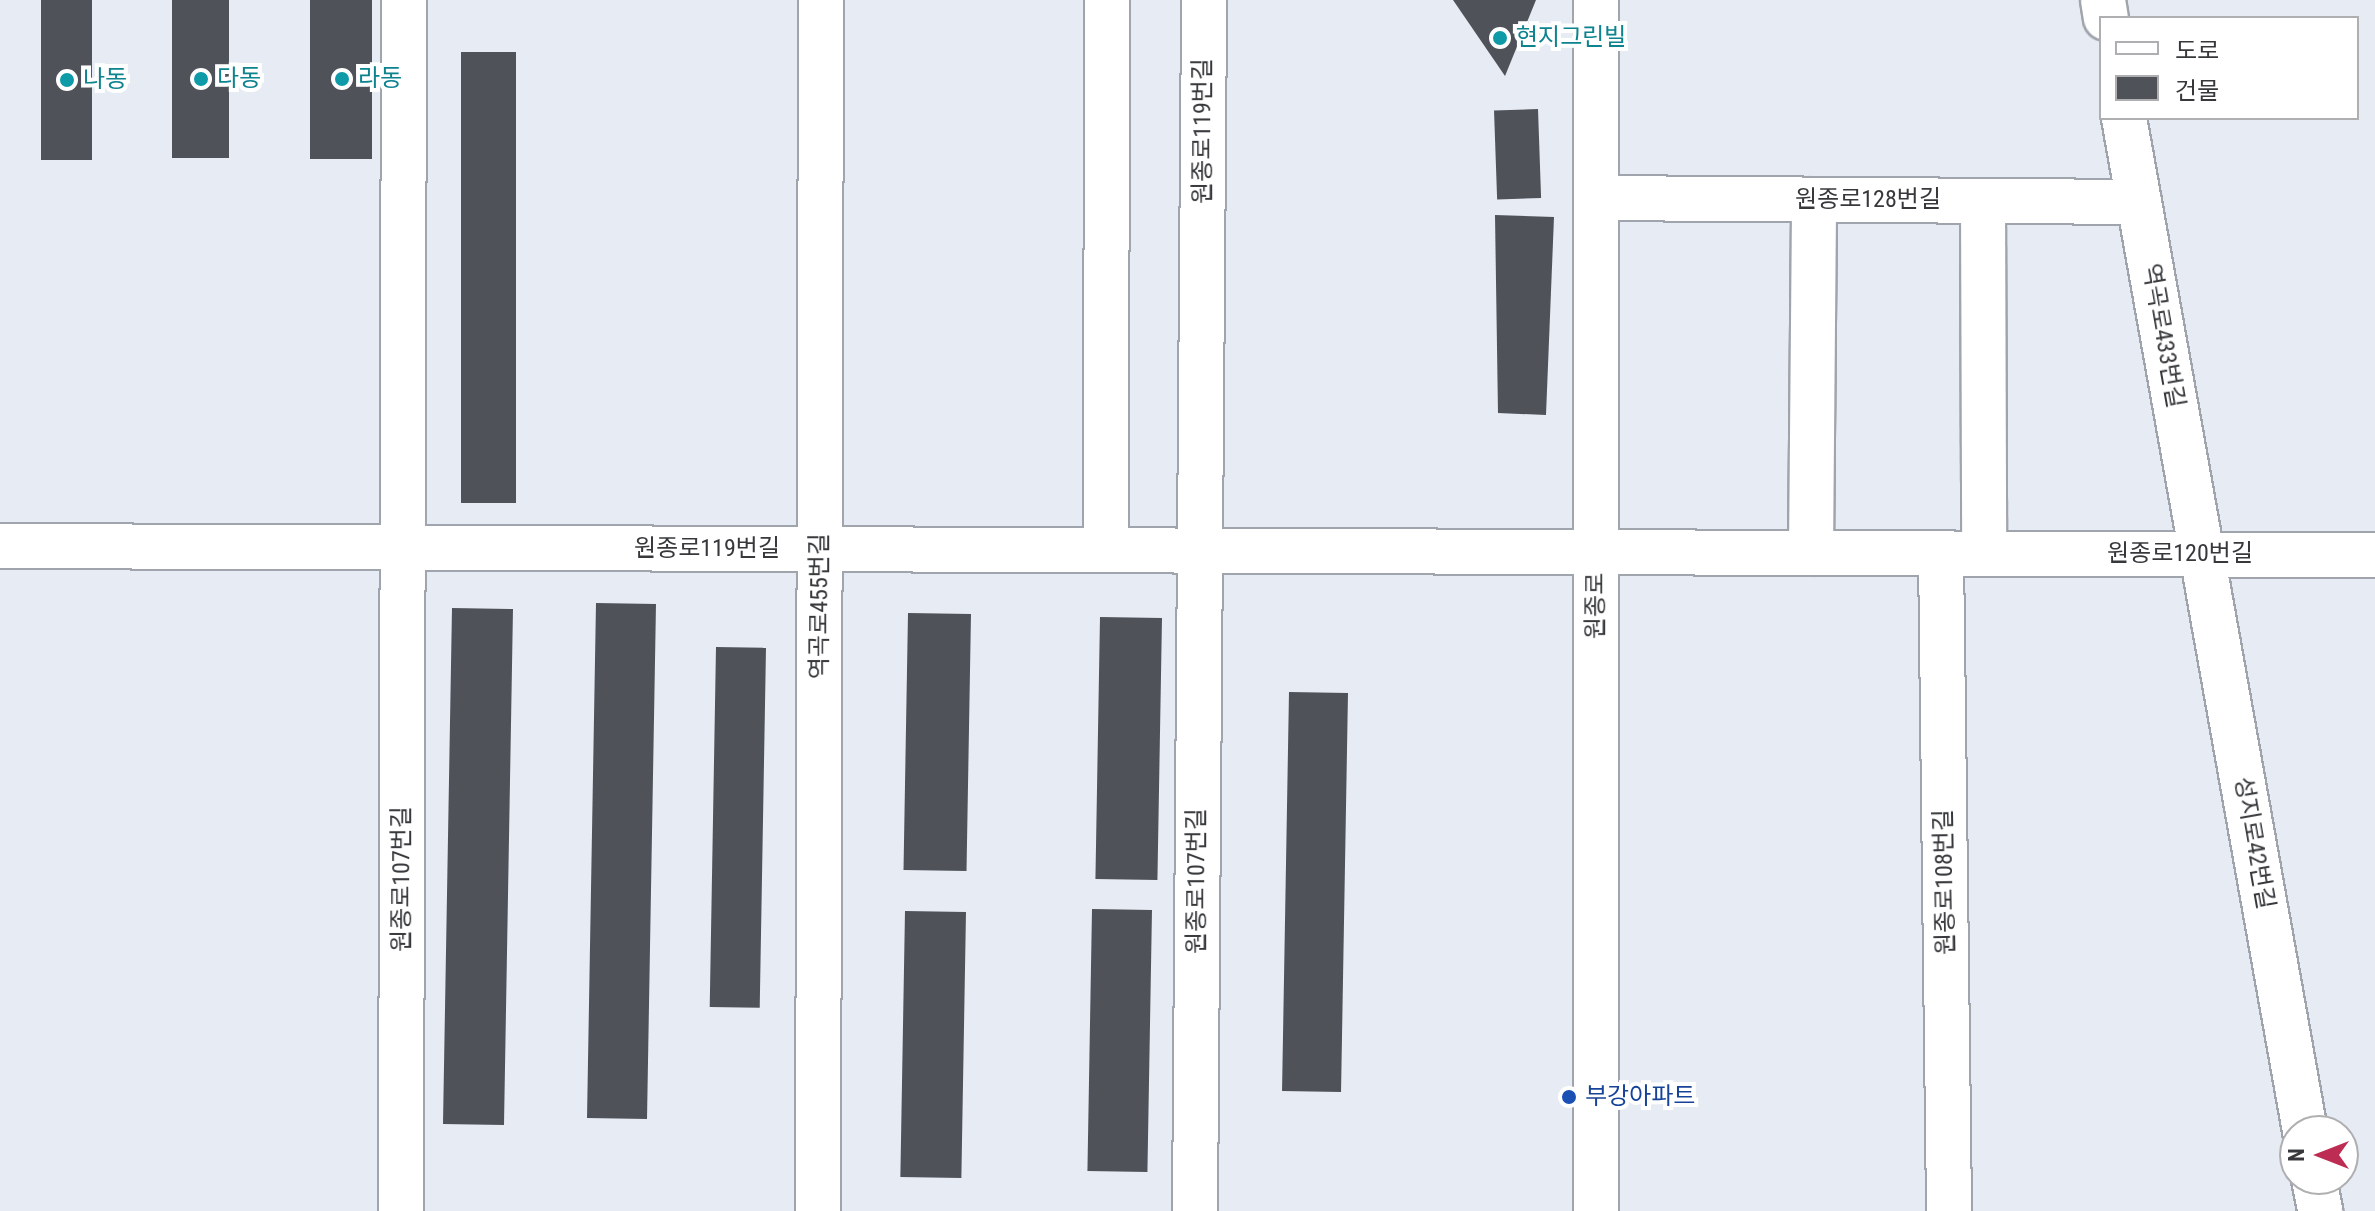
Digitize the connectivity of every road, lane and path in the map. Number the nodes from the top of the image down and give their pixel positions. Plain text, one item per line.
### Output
1 (404, 0) edge
2 (821, 0) edge
3 (1107, 0) edge
4 (1204, 0) edge
5 (1596, 0) edge
6 (2124, 120) edge
7 (1596, 198) junction
8 (1814, 200) junction
9 (1983, 201) junction
10 (2139, 202) junction
11 (0, 546) edge
12 (403, 548) junction
13 (820, 549) junction
14 (1106, 550) junction
15 (1200, 551) junction
16 (1596, 552) junction
17 (1811, 553) junction
18 (1941, 553) junction
19 (1984, 553) junction
20 (2202, 554) junction
21 (2375, 555) edge
22 (2302, 1115) edge
23 (401, 1211) edge
24 (818, 1211) edge
25 (1195, 1211) edge
26 (1596, 1211) edge
27 (1949, 1211) edge

1 - 12 street
2 - 13 street, 역곡로455번길
3 - 14 street
4 - 15 street, 원종로119번길
5 - 7 street, 원종로
6 - 10 street, 역곡로433번길
7 - 8 street, 원종로128번길
7 - 16 street, 원종로
8 - 9 street, 원종로128번길
8 - 17 street
9 - 10 street, 원종로128번길
9 - 19 street
10 - 20 street, 역곡로433번길
11 - 12 street, 원종로119번길
12 - 13 street, 원종로119번길
12 - 23 street, 원종로107번길
13 - 14 street, 원종로119번길
13 - 24 street, 역곡로455번길
14 - 15 street, 원종로119번길
15 - 16 street, 원종로119번길
15 - 25 street, 원종로107번길
16 - 17 street, 원종로120번길
16 - 26 street, 원종로
17 - 18 street, 원종로120번길
18 - 19 street, 원종로120번길
18 - 27 street, 원종로108번길
19 - 20 street, 원종로120번길
20 - 21 street, 원종로120번길
20 - 22 street, 성지로42번길

